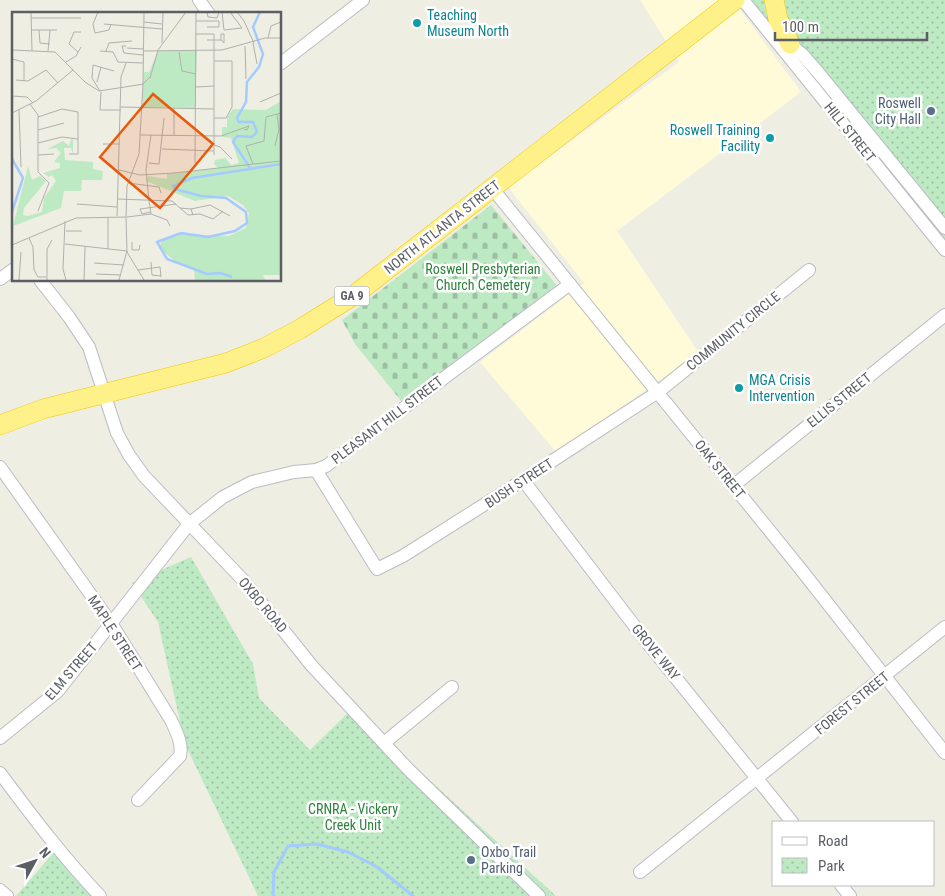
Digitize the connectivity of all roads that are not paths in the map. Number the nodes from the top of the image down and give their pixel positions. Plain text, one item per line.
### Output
1 (199, 0) edge
2 (362, 0) edge
3 (735, 0) edge
4 (743, 0) edge
5 (774, 0) edge
6 (208, 12) edge
7 (755, 14) junction
8 (790, 44) junction
9 (281, 63) edge
10 (492, 188) junction
11 (945, 228) edge
12 (945, 250) edge
13 (12, 270) edge
14 (809, 270) dead end
15 (0, 279) edge
16 (41, 281) edge
17 (570, 284) junction
18 (945, 315) edge
19 (658, 392) junction
20 (105, 394) junction
21 (0, 425) edge
22 (0, 467) edge
23 (316, 470) junction
24 (523, 480) junction
25 (733, 486) junction
26 (189, 524) junction
27 (111, 624) junction
28 (945, 627) edge
29 (885, 677) junction
30 (452, 687) dead end
31 (0, 738) edge
32 (384, 743) junction
33 (945, 753) edge
34 (0, 773) edge
35 (758, 779) junction
36 (138, 800) dead end
37 (791, 821) edge
38 (640, 872) dead end
39 (842, 886) edge
40 (0, 890) edge
41 (7, 896) edge
42 (100, 896) edge
43 (539, 896) edge
44 (850, 896) edge

1 - 6 street
2 - 9 street
3 - 10 highway, NORTH ATLANTA STREET / GA 9
4 - 7 street, HILL STREET
5 - 8 highway
7 - 8 street, HILL STREET
7 - 12 street, HILL STREET
8 - 11 street, HILL STREET
10 - 17 street, OAK STREET
10 - 20 highway, NORTH ATLANTA STREET / GA 9
13 - 15 street
14 - 19 street, COMMUNITY CIRCLE
16 - 20 street, OXBO ROAD
17 - 19 street, OAK STREET
17 - 23 street, PLEASANT HILL STREET
18 - 25 street, ELLIS STREET
19 - 24 street, BUSH STREET
19 - 25 street, OAK STREET
20 - 21 highway, NORTH ATLANTA STREET / GA 9
20 - 26 street, OXBO ROAD
22 - 27 street, MAPLE STREET
23 - 24 street, BUSH STREET
23 - 26 street, PLEASANT HILL STREET
24 - 35 street, GROVE WAY
25 - 29 street, OAK STREET
26 - 27 street, ELM STREET
26 - 32 street, OXBO ROAD
27 - 31 street, ELM STREET
27 - 36 street, MAPLE STREET
28 - 29 street, FOREST STREET
29 - 33 street, OAK STREET
29 - 35 street, FOREST STREET
30 - 32 street
32 - 43 street, OXBO ROAD
34 - 42 street
35 - 37 street, GROVE WAY
35 - 38 street, FOREST STREET
39 - 44 street
40 - 41 street

